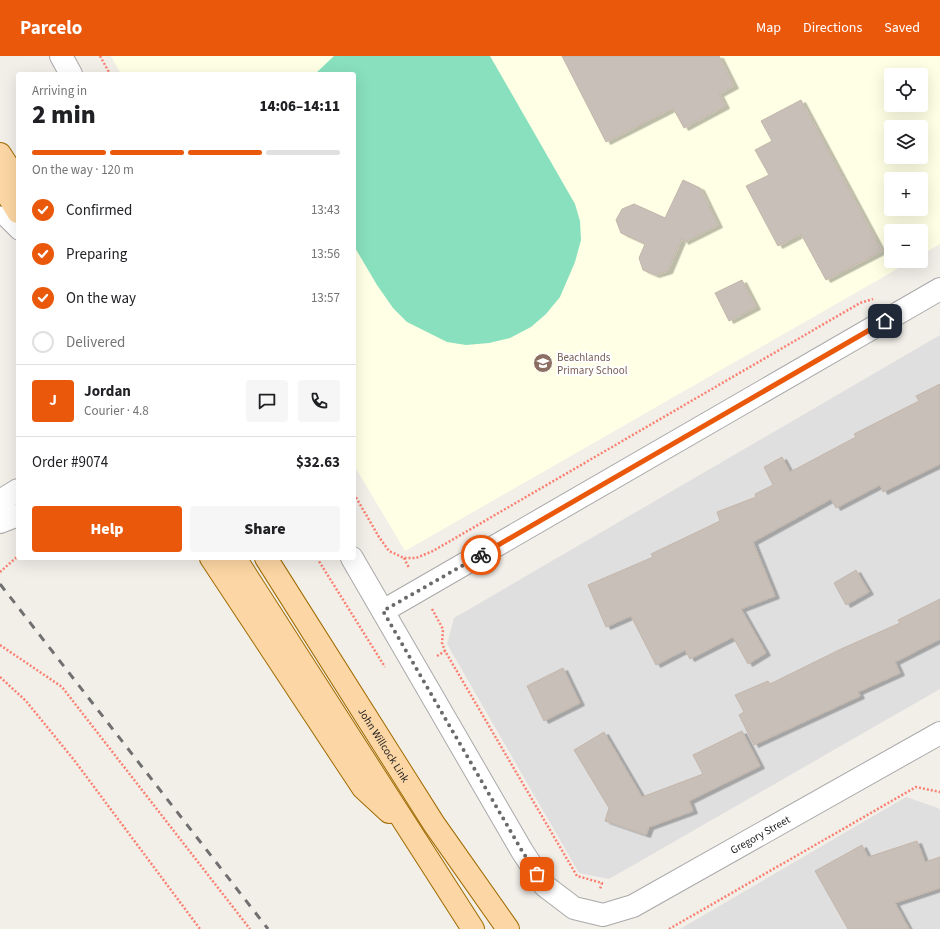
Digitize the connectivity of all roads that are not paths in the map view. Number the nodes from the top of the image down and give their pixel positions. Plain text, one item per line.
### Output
1 (61, 56) edge
2 (70, 72) edge
3 (0, 154) edge
4 (16, 179) edge
5 (0, 182) edge
6 (16, 209) edge
7 (0, 214) edge
8 (16, 230) edge
9 (940, 289) edge
10 (16, 491) edge
11 (0, 501) edge
12 (16, 516) edge
13 (0, 522) edge
14 (212, 560) edge
15 (236, 560) edge
16 (267, 560) edge
17 (353, 560) edge
18 (383, 611) junction
19 (940, 732) edge
20 (416, 838) junction
21 (473, 929) edge
22 (508, 929) edge

1 - 2 street
3 - 4 main road
5 - 6 main road
7 - 8 lane
9 - 18 street
10 - 11 street
12 - 13 street
14 - 20 main road
15 - 20 main road
16 - 22 main road, John Willcock Link
17 - 18 street
18 - 19 street, Gregory Street
20 - 21 main road

